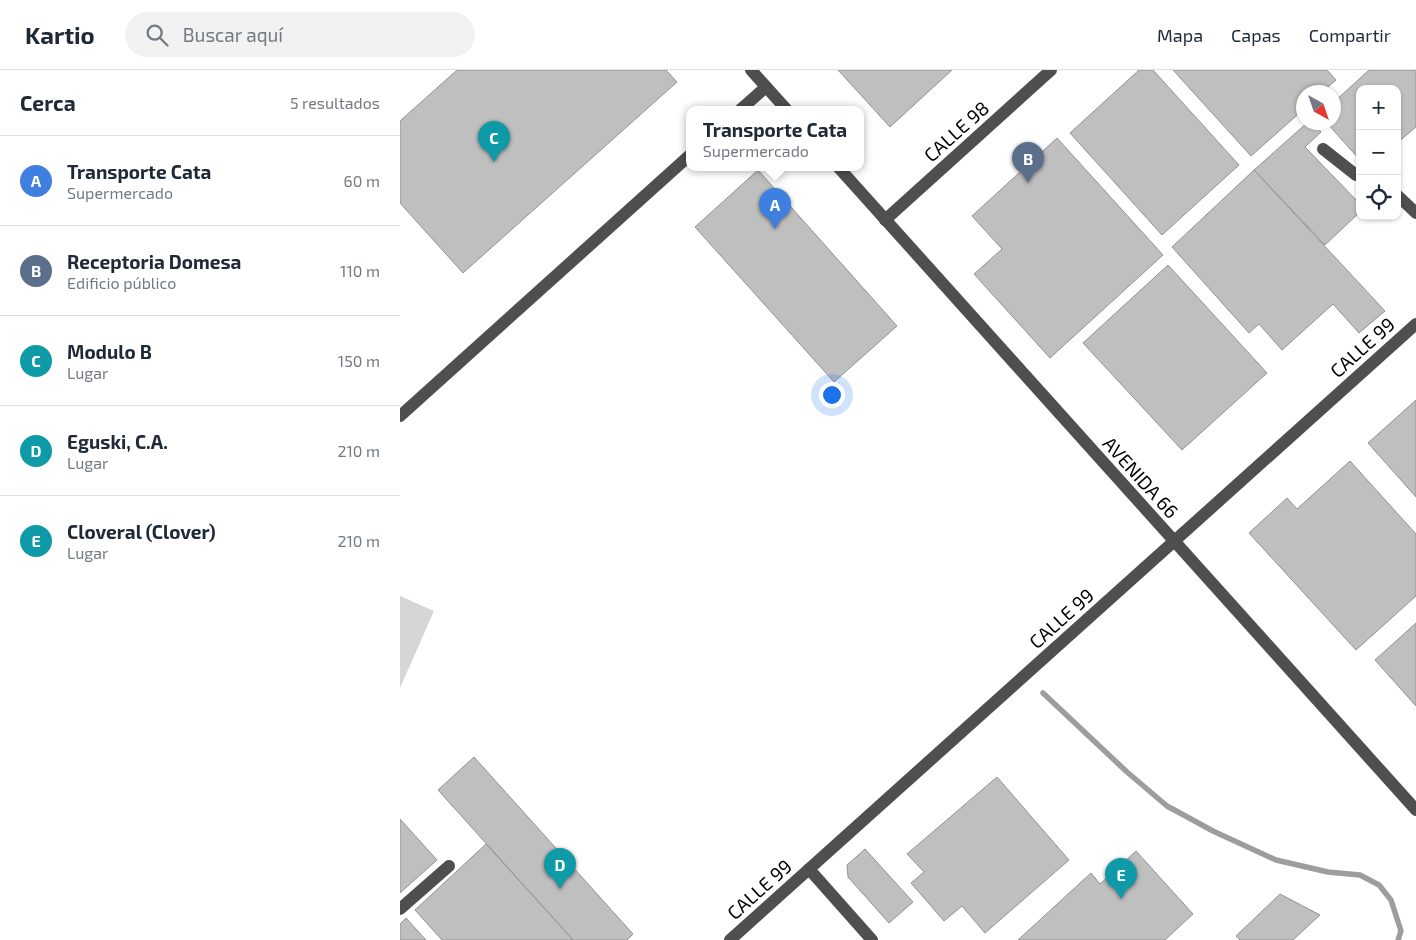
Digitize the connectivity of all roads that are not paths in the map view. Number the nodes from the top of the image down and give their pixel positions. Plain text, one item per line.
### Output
1 (751, 70) edge
2 (1051, 70) edge
3 (766, 87) junction
4 (745, 106) edge
5 (783, 106) edge
6 (1323, 148) dead end
7 (686, 159) edge
8 (842, 171) edge
9 (1356, 175) edge
10 (1401, 199) edge
11 (1416, 213) edge
12 (885, 220) junction
13 (1416, 324) edge
14 (400, 416) edge
15 (1174, 541) junction
16 (1416, 810) edge
17 (449, 866) dead end
18 (809, 869) junction
19 (400, 908) edge
20 (730, 940) edge
21 (872, 940) edge

1 - 3 street
2 - 12 street, CALLE 98
3 - 4 street
3 - 5 street
6 - 9 street
7 - 14 street
8 - 12 street, AVENIDA 66
10 - 11 street
12 - 15 street, AVENIDA 66
13 - 15 street, CALLE 99
15 - 16 street, AVENIDA 66
15 - 18 street, CALLE 99
17 - 19 street
18 - 20 street, CALLE 99
18 - 21 street

